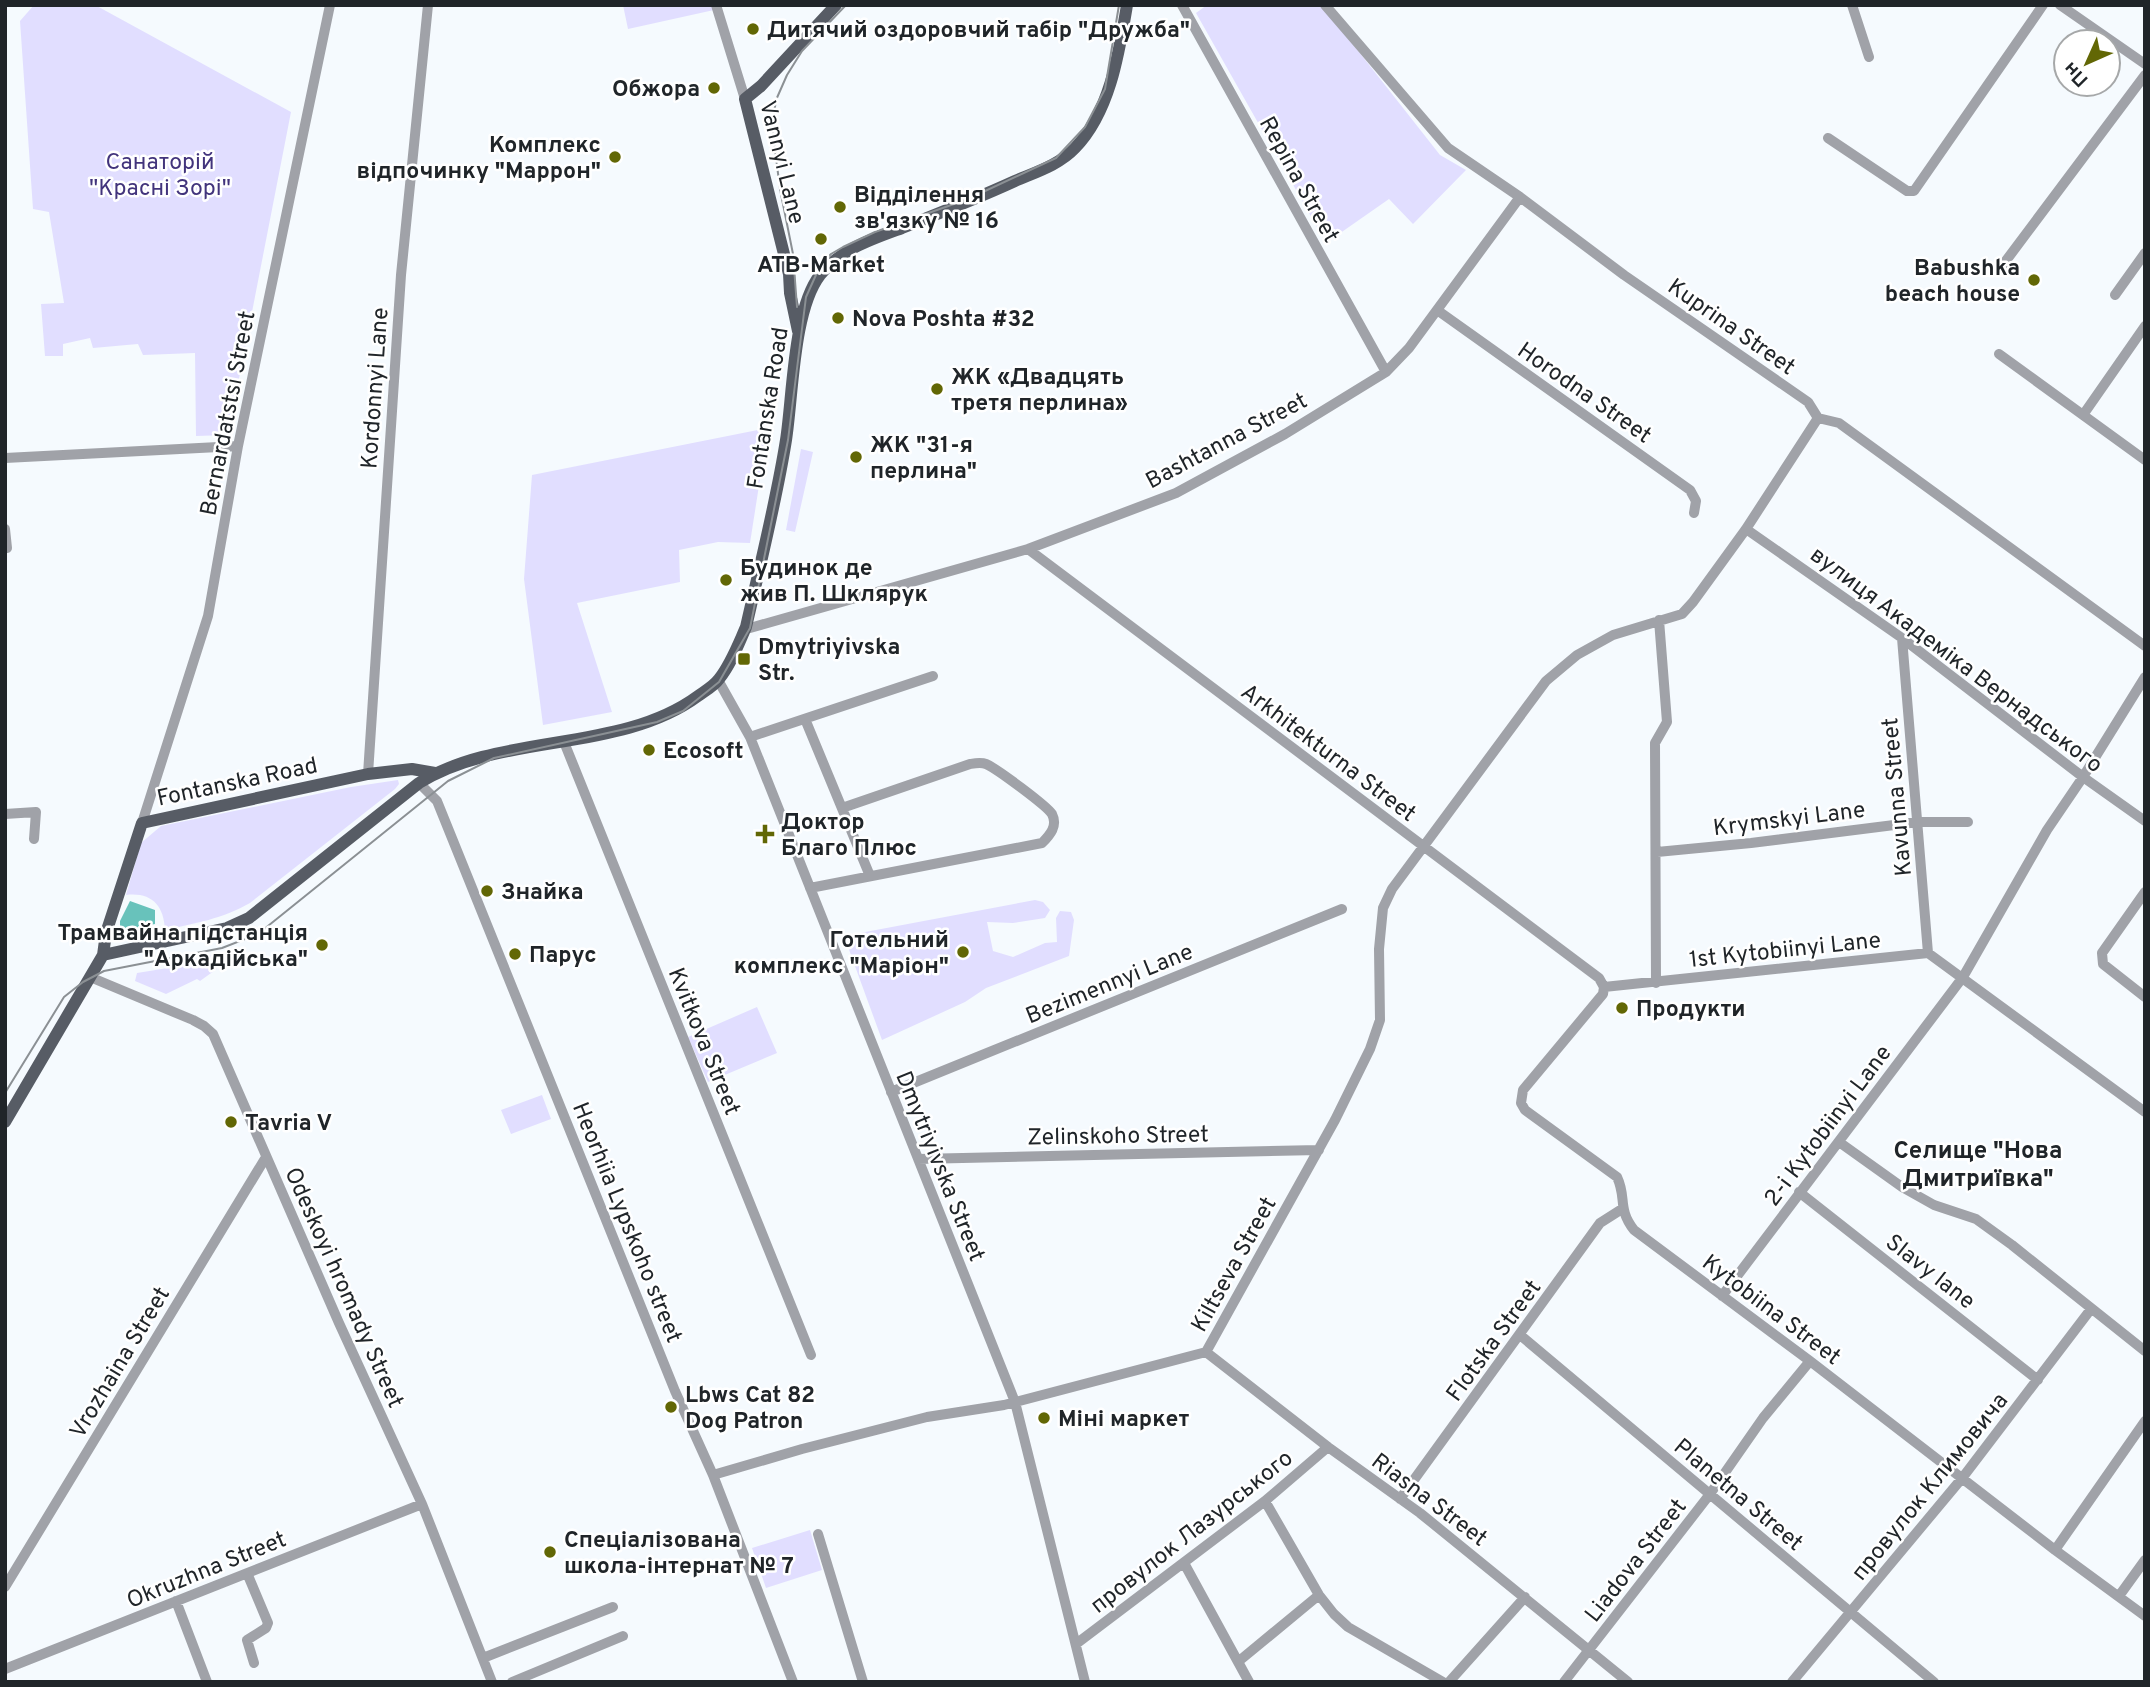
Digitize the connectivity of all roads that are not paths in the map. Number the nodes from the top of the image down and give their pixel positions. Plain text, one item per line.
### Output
1 (330, 5) edge
2 (428, 5) edge
3 (716, 5) edge
4 (836, 5) edge
5 (1127, 5) edge
6 (1182, 5) edge
7 (1325, 5) edge
8 (1852, 5) edge
9 (2043, 5) edge
10 (2060, 5) edge
11 (1869, 57) dead end
12 (2145, 64) edge
13 (2145, 75) edge
14 (745, 99) junction
15 (1828, 138) dead end
16 (1520, 197) junction
17 (2145, 253) edge
18 (2002, 266) dead end
19 (789, 274) junction
20 (815, 284) junction
21 (2115, 295) dead end
22 (1437, 310) junction
23 (2145, 326) edge
24 (798, 331) junction
25 (1999, 354) dead end
26 (1386, 372) junction
27 (2083, 415) junction
28 (1818, 418) junction
29 (238, 446) junction
30 (5, 458) edge
31 (2145, 460) edge
32 (1694, 513) dead end
33 (1745, 528) junction
34 (5, 529) edge
35 (7, 548) edge
36 (1028, 549) junction
37 (1659, 620) junction
38 (1620, 624) dead end
39 (746, 627) junction
40 (1613, 635) junction
41 (1902, 638) junction
42 (2145, 646) edge
43 (933, 676) dead end
44 (2145, 677) edge
45 (718, 680) junction
46 (805, 719) junction
47 (750, 737) junction
48 (564, 742) junction
49 (412, 769) junction
50 (435, 773) junction
51 (368, 774) junction
52 (2083, 777) junction
53 (415, 786) junction
54 (842, 808) junction
55 (5, 814) edge
56 (2145, 821) edge
57 (1918, 822) junction
58 (1968, 822) dead end
59 (142, 823) junction
60 (34, 839) dead end
61 (1423, 847) junction
62 (1657, 852) junction
63 (870, 876) junction
64 (810, 888) junction
65 (2145, 891) edge
66 (1342, 909) dead end
67 (1928, 953) junction
68 (103, 955) junction
69 (90, 977) junction
70 (1963, 977) junction
71 (1656, 983) junction
72 (1604, 987) junction
73 (2145, 997) edge
74 (891, 1091) junction
75 (2145, 1112) edge
76 (5, 1122) edge
77 (1839, 1142) junction
78 (1319, 1150) junction
79 (266, 1157) junction
80 (918, 1159) junction
81 (1800, 1192) junction
82 (1622, 1209) junction
83 (1721, 1296) junction
84 (2091, 1309) junction
85 (1520, 1335) junction
86 (2145, 1351) edge
87 (1206, 1352) junction
88 (811, 1355) dead end
89 (1810, 1361) junction
90 (2038, 1380) junction
91 (1014, 1402) junction
92 (2145, 1421) edge
93 (1328, 1447) junction
94 (713, 1475) junction
95 (1963, 1477) junction
96 (1710, 1494) junction
97 (1400, 1499) junction
98 (1265, 1501) junction
99 (422, 1504) junction
100 (818, 1534) dead end
101 (2055, 1550) junction
102 (2145, 1560) edge
103 (1184, 1563) junction
104 (247, 1573) junction
105 (5, 1587) edge
106 (1319, 1595) junction
107 (2119, 1596) junction
108 (1525, 1597) junction
109 (176, 1601) junction
110 (613, 1607) dead end
111 (1851, 1612) junction
112 (2145, 1616) edge
113 (623, 1636) dead end
114 (1076, 1644) junction
115 (1590, 1650) junction
116 (482, 1658) junction
117 (1238, 1661) junction
118 (254, 1663) dead end
119 (5, 1669) edge
120 (207, 1682) edge
121 (492, 1682) edge
122 (512, 1682) edge
123 (793, 1682) edge
124 (863, 1682) edge
125 (1085, 1682) edge
126 (1249, 1682) edge
127 (1443, 1682) edge
128 (1449, 1682) edge
129 (1564, 1682) edge
130 (1628, 1682) edge
131 (1792, 1682) edge
132 (1934, 1682) edge

1 - 29 street, Bernardatstsi Street
2 - 51 street, Kordonnyi Lane
3 - 14 street, Vannyi Lane
4 - 14 main road
5 - 20 main road, Fontanska Road
6 - 26 street, Repina Street
7 - 16 street, Kuprina Street
8 - 11 street
9 - 15 street
10 - 12 street
13 - 18 street
14 - 19 main road, Vannyi Lane
16 - 22 street, Bashtanna Street
16 - 28 street, Kuprina Street
17 - 21 street
19 - 20 main road
19 - 24 main road, Vannyi Lane
20 - 24 main road, Fontanska Road
22 - 26 street, Bashtanna Street
22 - 32 street, Horodna Street
23 - 27 street
24 - 39 main road, Fontanska Road
25 - 27 street
26 - 36 street, Bashtanna Street
27 - 31 street
28 - 33 street, Kiltseva Street
28 - 42 street, Kuprina Street
29 - 30 street
29 - 59 street, Bernardatstsi Street
33 - 37 street, Kiltseva Street
33 - 41 street, вулиця Академіка Вернадського
34 - 35 street
36 - 39 street, Bashtanna Street
36 - 61 street, Arkhitekturna Street
37 - 40 street, Kiltseva Street
37 - 62 street
38 - 40 street
39 - 45 main road, Fontanska Road
40 - 61 street, Kiltseva Street
41 - 52 street, вулиця Академіка Вернадського
41 - 57 street, Kavunna Street
43 - 46 street
44 - 52 street, 2-i Kytobiinyi Lane
45 - 47 street, Dmytriyivska Street
45 - 48 main road, Fontanska Road
46 - 47 street
46 - 54 street
47 - 64 street, Dmytriyivska Street
48 - 50 main road, Fontanska Road
48 - 88 street, Kvitkova Street
49 - 50 main road, Fontanska Road
49 - 51 main road, Fontanska Road
49 - 53 main road
50 - 53 main road, Fontanska Road
51 - 59 main road, Fontanska Road
52 - 56 street, вулиця Академіка Вернадського
52 - 70 street, 2-i Kytobiinyi Lane
53 - 68 main road, Fontanska Road
53 - 94 street, Heorhiia Lypskoho street
54 - 63 street
54 - 63 street
55 - 60 street
57 - 58 street, Krymskyi Lane
57 - 62 street, Krymskyi Lane
57 - 67 street, Kavunna Street
59 - 68 main road, Fontanska Road
61 - 72 street, Arkhitekturna Street
61 - 78 street, Kiltseva Street
62 - 71 street
63 - 64 street
64 - 74 street, Dmytriyivska Street
65 - 73 street
66 - 74 street, Bezimennyi Lane
67 - 70 street
67 - 71 street, 1st Kytobiinyi Lane
68 - 69 main road, Fontanska Road
69 - 76 main road, Fontanska Road
69 - 79 street, Odeskoyi hromady Street
70 - 75 street
70 - 77 street, 2-i Kytobiinyi Lane
71 - 72 street, 1st Kytobiinyi Lane
72 - 82 street, Kytobiina Street
74 - 80 street, Dmytriyivska Street
77 - 81 street, 2-i Kytobiinyi Lane
77 - 84 street
78 - 80 street, Zelinskoho Street
78 - 87 street, Kiltseva Street
79 - 99 street, Odeskoyi hromady Street
79 - 105 street, Vrozhaina Street
80 - 91 street, Dmytriyivska Street
81 - 83 street, 2-i Kytobiinyi Lane
81 - 90 street, Slavy lane
82 - 83 street, Kytobiina Street
82 - 85 street, Flotska Street
83 - 89 street, Kytobiina Street
84 - 86 street
84 - 90 street, провулок Климовича
85 - 96 street, Planetna Street
85 - 97 street, Flotska Street
87 - 91 street, Kiltseva Street
87 - 93 street, Riasna Street
89 - 95 street, Kytobiina Street
89 - 96 street, Liadova Street
90 - 95 street, провулок Климовича
91 - 94 street, Kiltseva Street
91 - 114 street, Dmytriyivska Street
92 - 101 street
93 - 97 street, Riasna Street
93 - 98 street, провулок Лазурського
94 - 123 street, Heorhiia Lypskoho street
95 - 101 street, Kytobiina Street
95 - 111 street, провулок Климовича
96 - 111 street, Planetna Street
96 - 115 street, Liadova Street
97 - 108 street, Riasna Street
98 - 103 street, провулок Лазурського
98 - 106 street
99 - 104 street, Okruzhna Street
99 - 116 street, Odeskoyi hromady Street
100 - 124 street
101 - 107 street, Kytobiina Street
102 - 107 street
103 - 114 street, провулок Лазурського
103 - 117 street
104 - 109 street, Okruzhna Street
104 - 118 street
106 - 117 street
106 - 127 street
107 - 112 street, Kytobiina Street
108 - 115 street, Riasna Street
108 - 128 street
109 - 119 street, Okruzhna Street
109 - 120 street
110 - 116 street
111 - 131 street, провулок Климовича
111 - 132 street, Planetna Street
113 - 122 street
114 - 125 street, Dmytriyivska Street
115 - 129 street, Liadova Street
115 - 130 street, Riasna Street
116 - 121 street, Odeskoyi hromady Street
117 - 126 street

